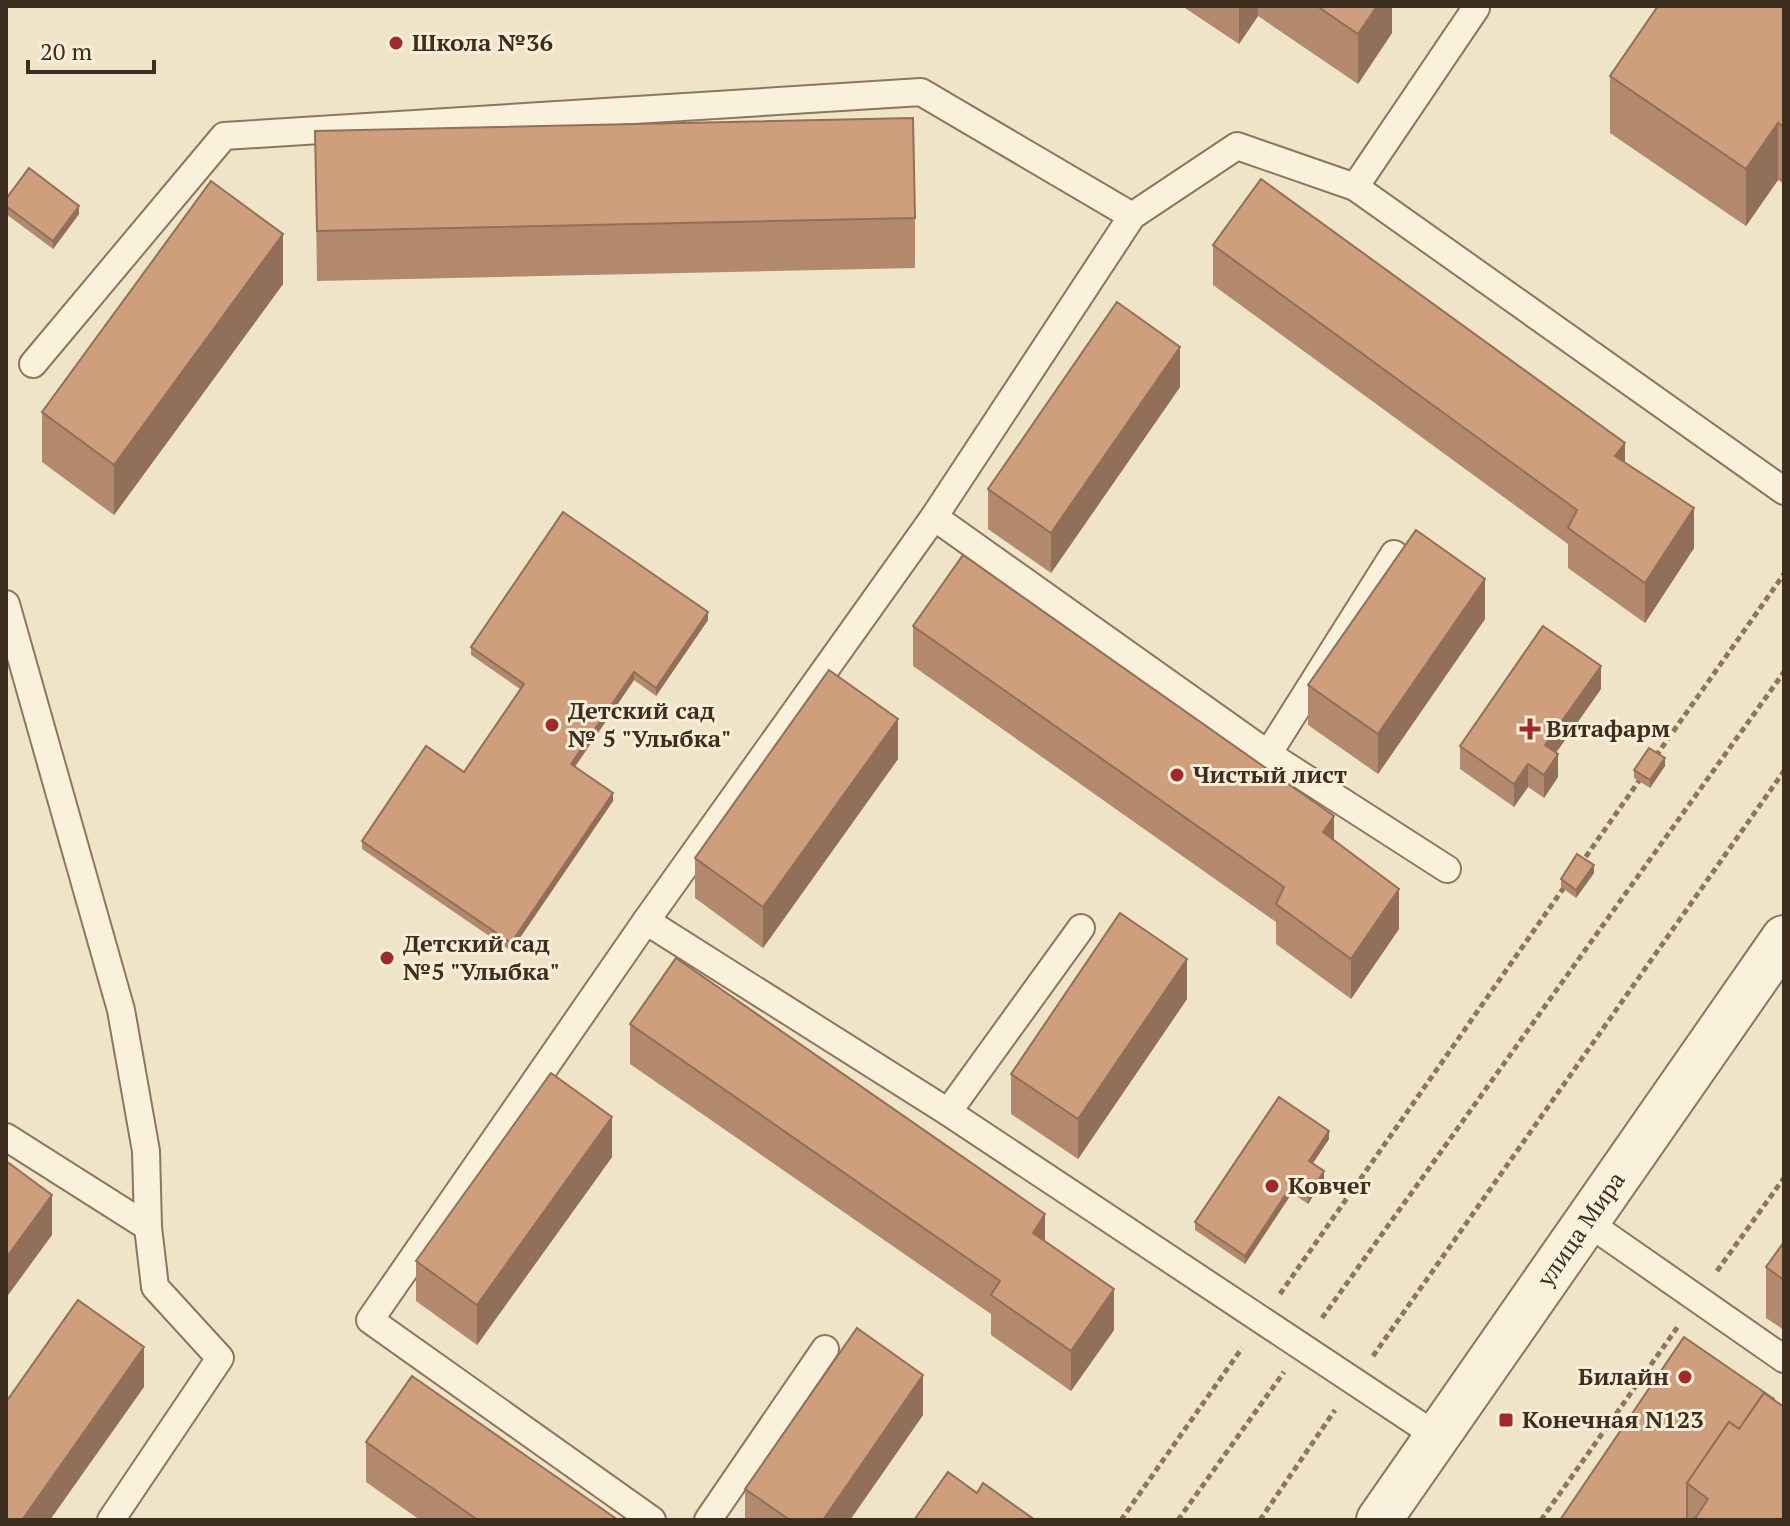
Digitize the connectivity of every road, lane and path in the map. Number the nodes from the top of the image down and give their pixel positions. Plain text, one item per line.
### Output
1 (1473, 6) edge
2 (1355, 187) junction
3 (1132, 216) junction
4 (33, 364) dead end
5 (1784, 491) edge
6 (934, 517) junction
7 (1394, 554) dead end
8 (1784, 574) edge
9 (6, 604) edge
10 (1784, 672) edge
11 (1268, 754) junction
12 (1656, 757) edge
13 (1646, 770) edge
14 (1784, 771) edge
15 (1447, 869) dead end
16 (646, 921) junction
17 (1081, 928) dead end
18 (1784, 938) edge
19 (948, 1112) junction
20 (6, 1137) edge
21 (1784, 1178) edge
22 (1587, 1222) junction
23 (148, 1227) junction
24 (1697, 1300) junction
25 (1261, 1320) junction
26 (1302, 1347) junction
27 (825, 1349) dead end
28 (1784, 1359) edge
29 (1355, 1382) junction
30 (1438, 1437) junction
31 (111, 1520) edge
32 (652, 1520) edge
33 (708, 1520) edge
34 (1121, 1520) edge
35 (1178, 1520) edge
36 (1260, 1520) edge
37 (1379, 1520) edge
38 (1541, 1520) edge

1 - 2 lane
2 - 3 lane
2 - 5 lane
3 - 4 lane
3 - 6 lane
6 - 11 lane
6 - 16 lane
7 - 11 lane
8 - 12 path
9 - 23 lane
10 - 26 path
11 - 15 lane
13 - 25 path
14 - 29 path
16 - 19 lane
16 - 32 lane
17 - 19 lane
18 - 22 street, улица Мира
19 - 25 lane
20 - 23 lane
21 - 24 path
22 - 24 lane
22 - 30 street, улица Мира
23 - 31 lane
24 - 28 lane
24 - 38 path
25 - 26 lane
25 - 34 path
26 - 29 lane
26 - 35 path
27 - 33 lane
29 - 30 lane
29 - 36 path
30 - 37 street, улица Мира

